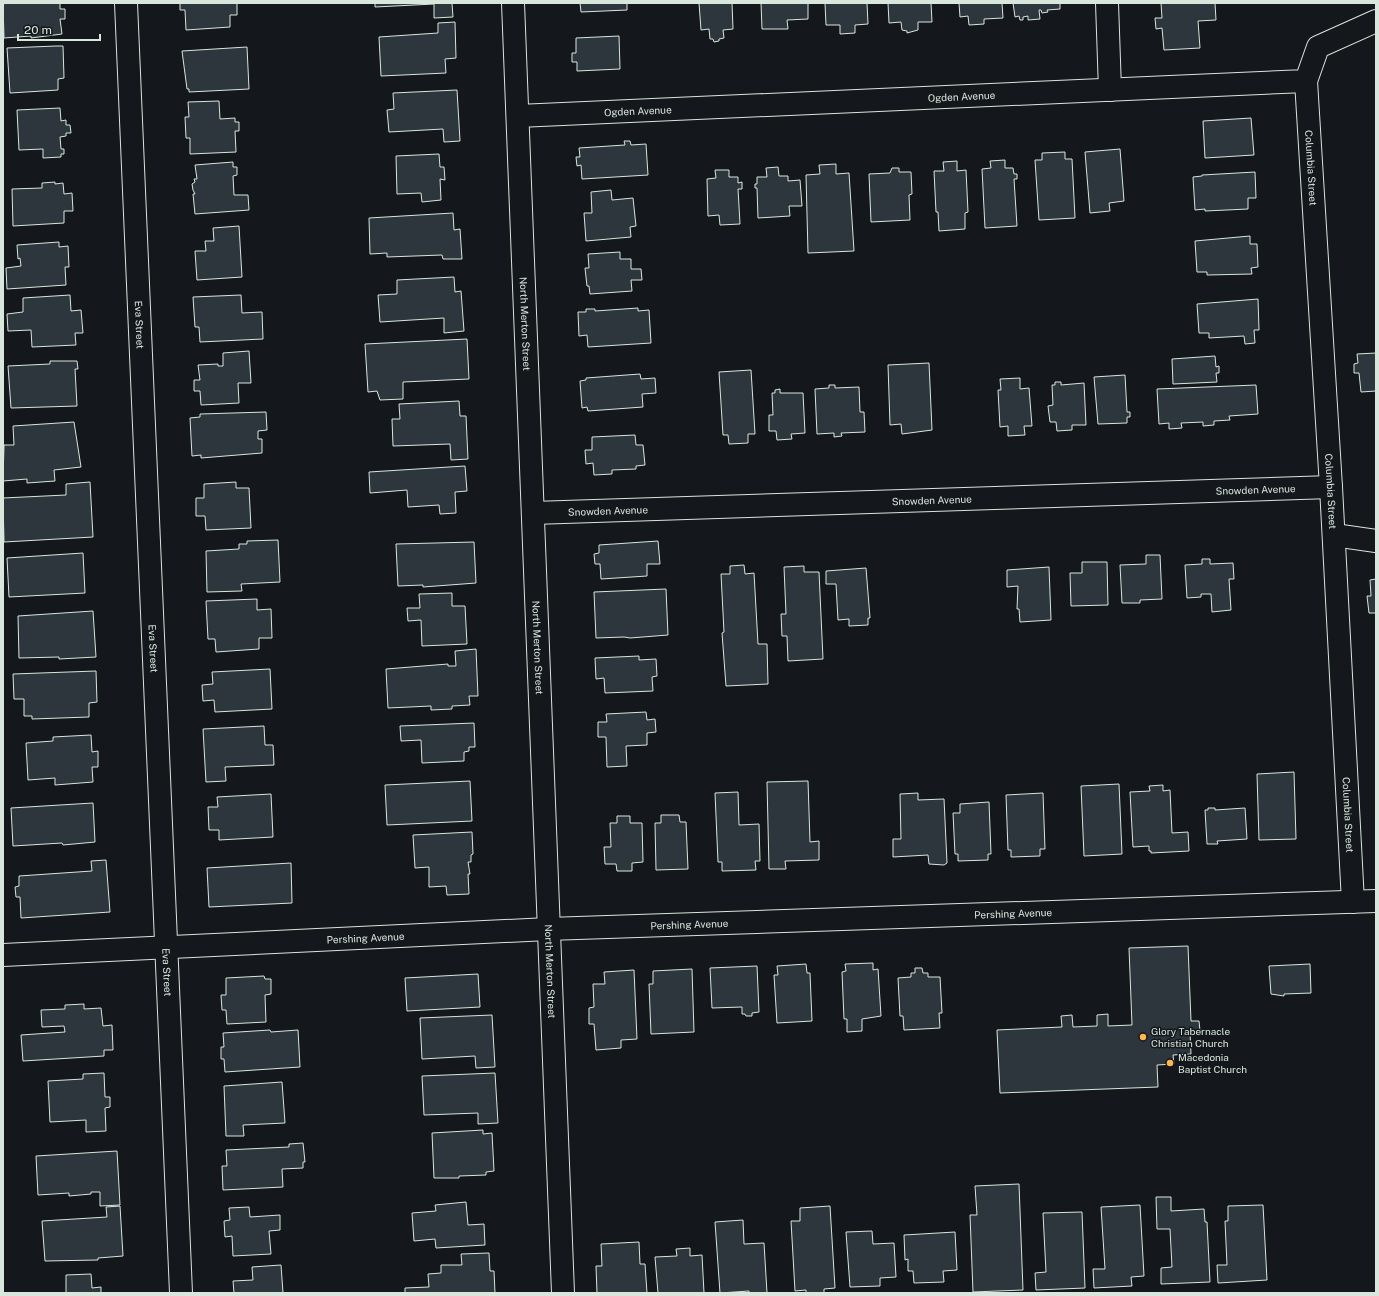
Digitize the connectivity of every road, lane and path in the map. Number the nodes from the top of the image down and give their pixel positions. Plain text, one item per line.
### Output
1 (126, 3) edge
2 (513, 3) edge
3 (1106, 3) edge
4 (1376, 22) edge
5 (1306, 81) junction
6 (1110, 90) junction
7 (518, 116) junction
8 (1332, 487) junction
9 (532, 513) junction
10 (1334, 536) junction
11 (1376, 541) edge
12 (1376, 901) edge
13 (1353, 902) junction
14 (548, 929) junction
15 (167, 947) junction
16 (3, 955) edge
17 (180, 1293) edge
18 (563, 1293) edge

1 - 15 street, Eva Street
2 - 7 street, North Merton Street
3 - 6 street
4 - 5 street
5 - 6 street, Ogden Avenue
5 - 8 street, Columbia Street
6 - 7 street, Ogden Avenue
7 - 9 street, North Merton Street
8 - 9 street, Snowden Avenue
8 - 10 street, Columbia Street
9 - 14 street, North Merton Street
10 - 11 street
10 - 13 street, Columbia Street
12 - 13 street, Pershing Avenue
13 - 14 street, Pershing Avenue
14 - 15 street, Pershing Avenue
14 - 18 street, North Merton Street
15 - 16 street, Pershing Avenue
15 - 17 street, Eva Street

